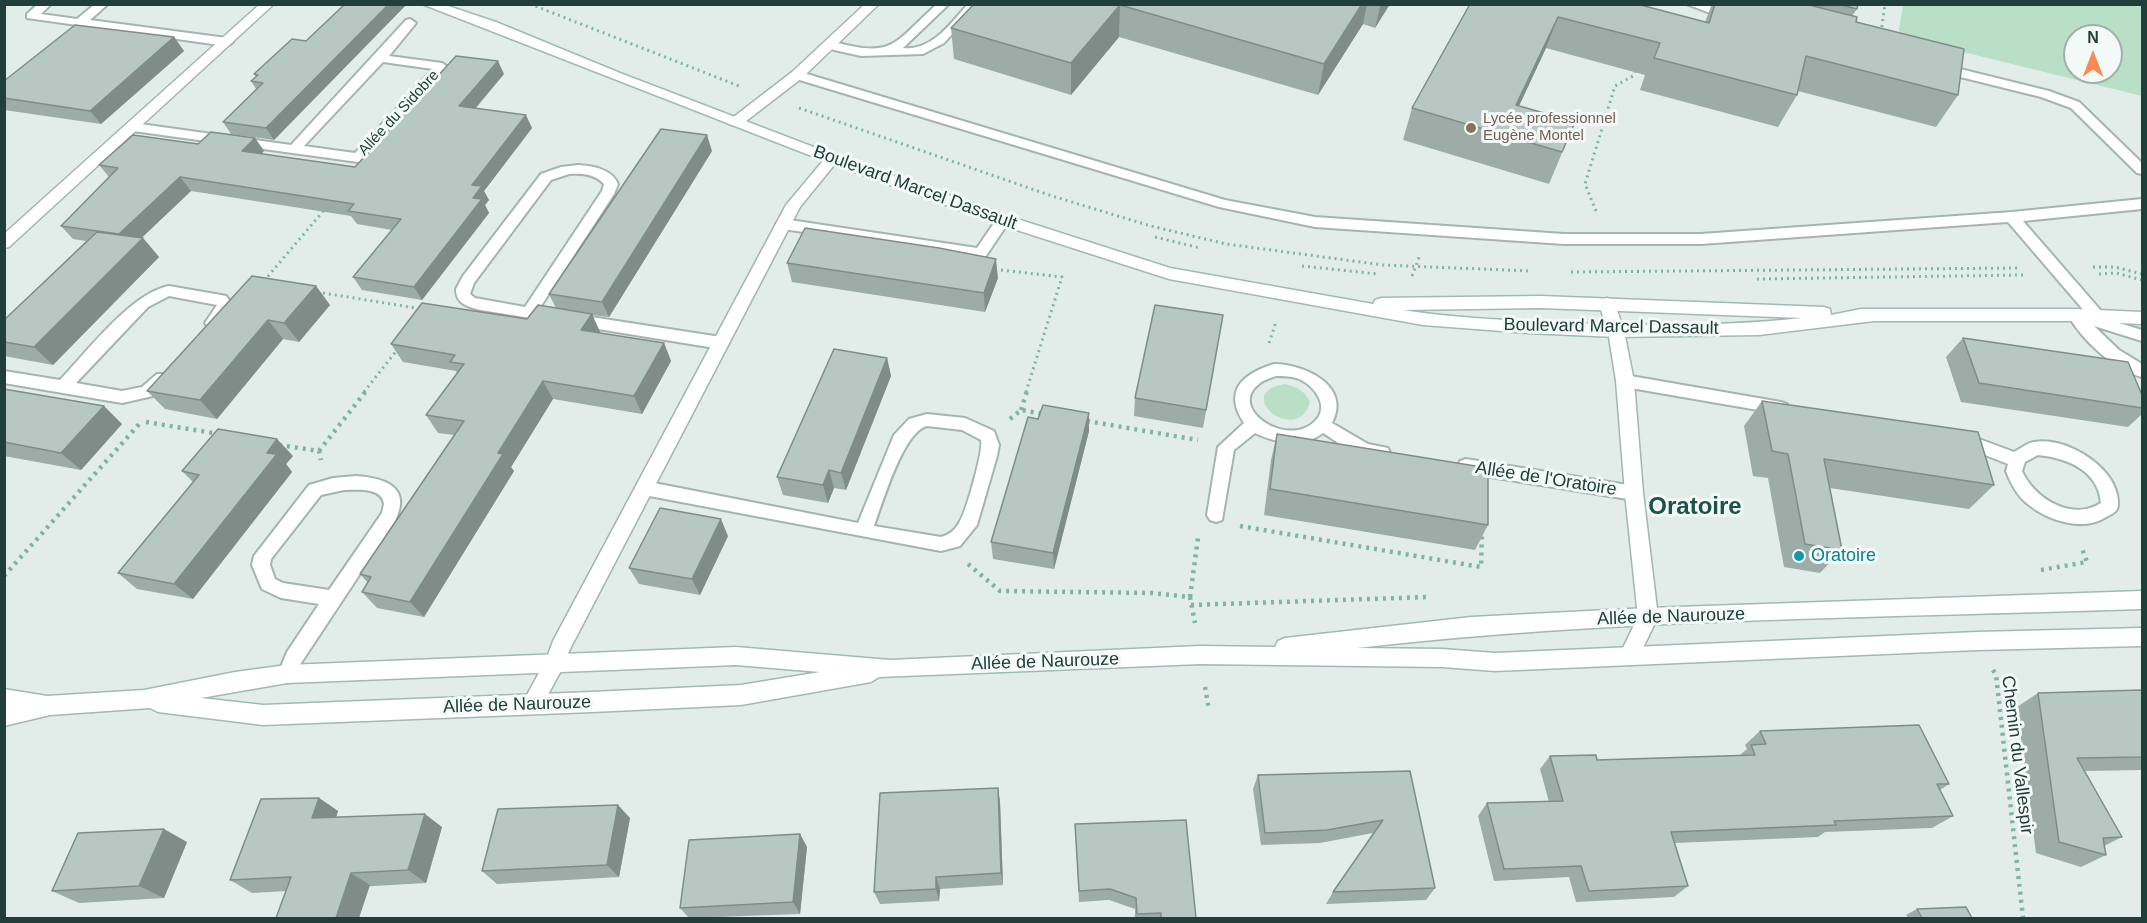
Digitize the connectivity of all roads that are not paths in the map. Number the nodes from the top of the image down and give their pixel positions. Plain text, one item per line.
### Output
1 (46, 4) edge
2 (103, 4) edge
3 (268, 4) edge
4 (428, 4) edge
5 (462, 4) edge
6 (873, 4) edge
7 (944, 4) edge
8 (975, 4) edge
9 (1691, 4) edge
10 (1739, 19) edge
11 (80, 22) junction
12 (410, 23) dead end
13 (491, 25) junction
14 (227, 42) junction
15 (830, 45) junction
16 (894, 50) junction
17 (380, 58) junction
18 (1922, 64) edge
19 (797, 75) junction
20 (736, 122) junction
21 (133, 127) junction
22 (294, 149) junction
23 (832, 159) junction
24 (2142, 170) edge
25 (2142, 204) edge
26 (2012, 217) junction
27 (1003, 220) junction
28 (783, 224) junction
29 (8, 236) edge
30 (1607, 304) junction
31 (1352, 305) junction
32 (529, 312) junction
33 (2075, 315) junction
34 (1871, 316) junction
35 (2097, 316) junction
36 (2142, 318) edge
37 (1616, 331) junction
38 (2142, 335) edge
39 (201, 336) edge
40 (721, 343) junction
41 (177, 362) edge
42 (2142, 372) edge
43 (4, 377) edge
44 (1625, 381) junction
45 (62, 388) junction
46 (1799, 411) edge
47 (1254, 424) junction
48 (1323, 425) junction
49 (1950, 436) edge
50 (1399, 455) edge
51 (2014, 460) junction
52 (1446, 463) edge
53 (644, 488) junction
54 (1634, 493) junction
55 (1216, 514) dead end
56 (863, 531) junction
57 (333, 599) junction
58 (2142, 600) edge
59 (1648, 617) junction
60 (2142, 637) edge
61 (1200, 655) junction
62 (1629, 656) junction
63 (555, 663) junction
64 (890, 669) junction
65 (287, 674) junction
66 (4, 698) edge
67 (144, 700) junction
68 (532, 704) junction
69 (50, 705) junction
70 (4, 716) edge

1 - 11 lane
2 - 11 lane
3 - 14 street
4 - 13 street, Boulevard Marcel Dassault
5 - 13 street, Boulevard Marcel Dassault
6 - 15 street
7 - 16 lane
8 - 16 lane
9 - 10 lane
11 - 14 lane
12 - 17 lane
13 - 20 street, Boulevard Marcel Dassault
14 - 21 street
15 - 16 lane
15 - 19 street
17 - 22 lane
17 - 22 lane, Allée du Sidobre
18 - 24 lane
19 - 20 street
19 - 26 lane
20 - 23 street, Boulevard Marcel Dassault
21 - 22 lane, Allée du Sidobre
21 - 29 street
23 - 27 street, Boulevard Marcel Dassault
23 - 28 street
25 - 26 lane
26 - 35 lane
27 - 28 lane
27 - 31 street, Boulevard Marcel Dassault
28 - 40 street
30 - 31 street, Boulevard Marcel Dassault
30 - 34 street, Boulevard Marcel Dassault
30 - 37 street, Allée de l'Oratoire
31 - 37 street, Boulevard Marcel Dassault
32 - 32 lane
32 - 40 lane
33 - 34 street, Boulevard Marcel Dassault
33 - 35 street, Boulevard Marcel Dassault
33 - 38 lane
33 - 42 lane
34 - 37 street, Boulevard Marcel Dassault
35 - 36 street, Boulevard Marcel Dassault
37 - 44 street, Allée de l'Oratoire
39 - 45 lane
40 - 53 street
41 - 45 lane
43 - 45 lane
44 - 46 lane
44 - 54 street, Allée de l'Oratoire
47 - 48 lane
47 - 48 lane
47 - 55 lane
48 - 50 lane
49 - 51 lane
51 - 51 lane
52 - 54 lane, Allée de l'Oratoire
53 - 56 lane
53 - 63 street
54 - 59 street, Allée de l'Oratoire
56 - 56 lane
57 - 57 lane
57 - 65 lane
58 - 59 street, Allée de Naurouze
59 - 61 street, Allée de Naurouze
59 - 62 street
60 - 62 street, Allée de Naurouze
61 - 62 street, Allée de Naurouze
61 - 64 street, Allée de Naurouze
63 - 64 street, Allée de Naurouze
63 - 65 street, Allée de Naurouze
63 - 68 street
64 - 68 street, Allée de Naurouze
65 - 67 street, Allée de Naurouze
66 - 69 street
67 - 68 street, Allée de Naurouze
67 - 69 street, Allée de Naurouze
69 - 70 street, Allée de Naurouze

